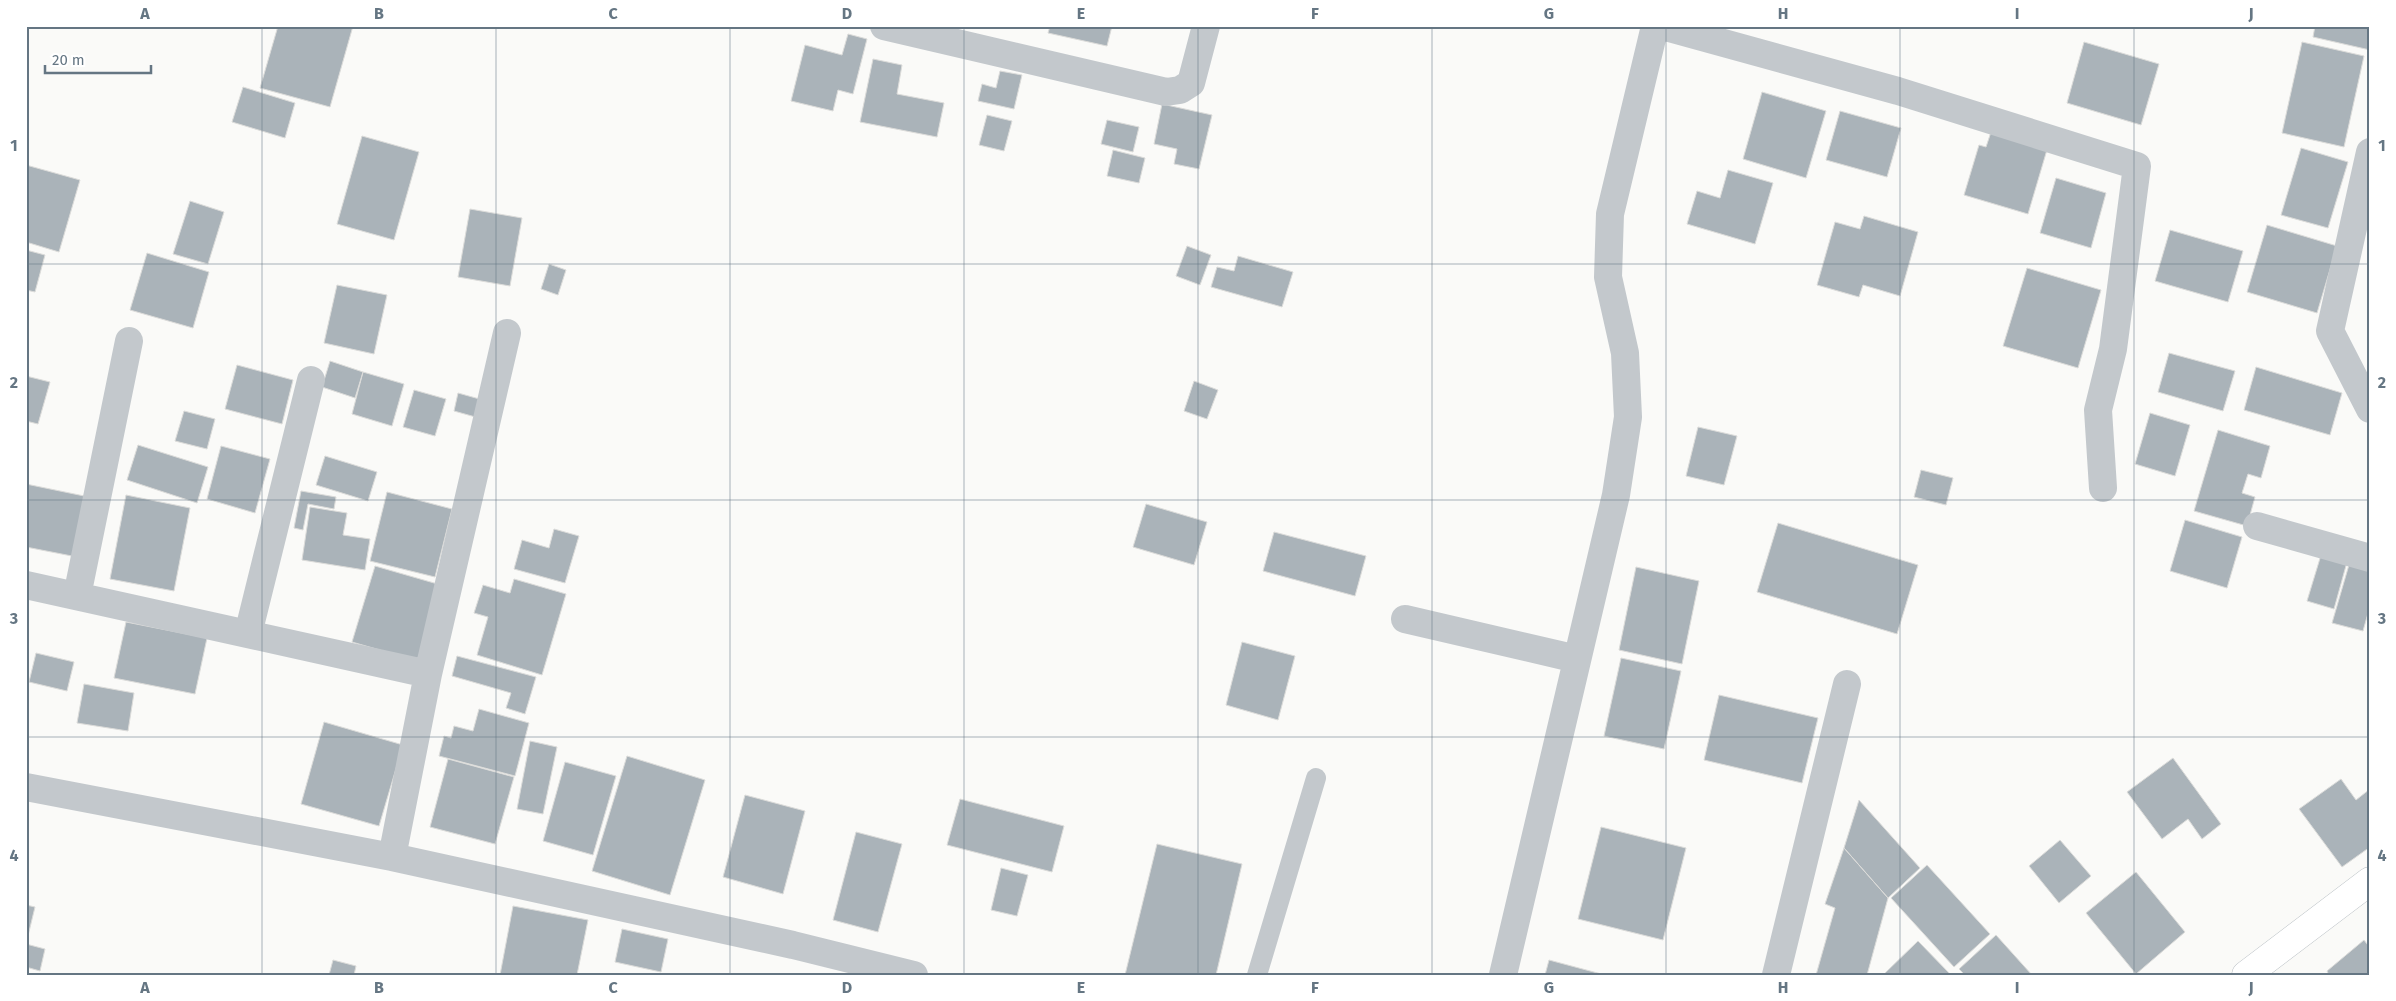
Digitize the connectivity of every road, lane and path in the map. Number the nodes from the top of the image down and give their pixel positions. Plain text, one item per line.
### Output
1 (884, 26) edge
2 (1206, 26) edge
3 (1655, 26) edge
4 (1662, 26) edge
5 (2370, 152) edge
6 (507, 333) dead end
7 (129, 341) dead end
8 (311, 380) dead end
9 (2370, 409) edge
10 (2103, 488) dead end
11 (2257, 526) dead end
12 (2370, 558) edge
13 (26, 585) edge
14 (77, 596) junction
15 (1405, 619) dead end
16 (248, 634) junction
17 (1577, 659) junction
18 (428, 674) junction
19 (1847, 684) dead end
20 (1316, 778) dead end
21 (26, 787) edge
22 (392, 857) junction
23 (2370, 882) edge
24 (914, 975) edge
25 (1257, 975) edge
26 (1503, 975) edge
27 (1776, 975) edge
28 (2246, 975) edge

1 - 2 street
3 - 17 street
4 - 10 street
5 - 9 street
6 - 18 street
7 - 14 street
8 - 16 street
11 - 12 street
13 - 14 street
14 - 16 street
15 - 17 street
16 - 18 street
17 - 26 street
18 - 22 street
19 - 27 street
20 - 25 lane
21 - 22 street
22 - 24 street
23 - 28 street

